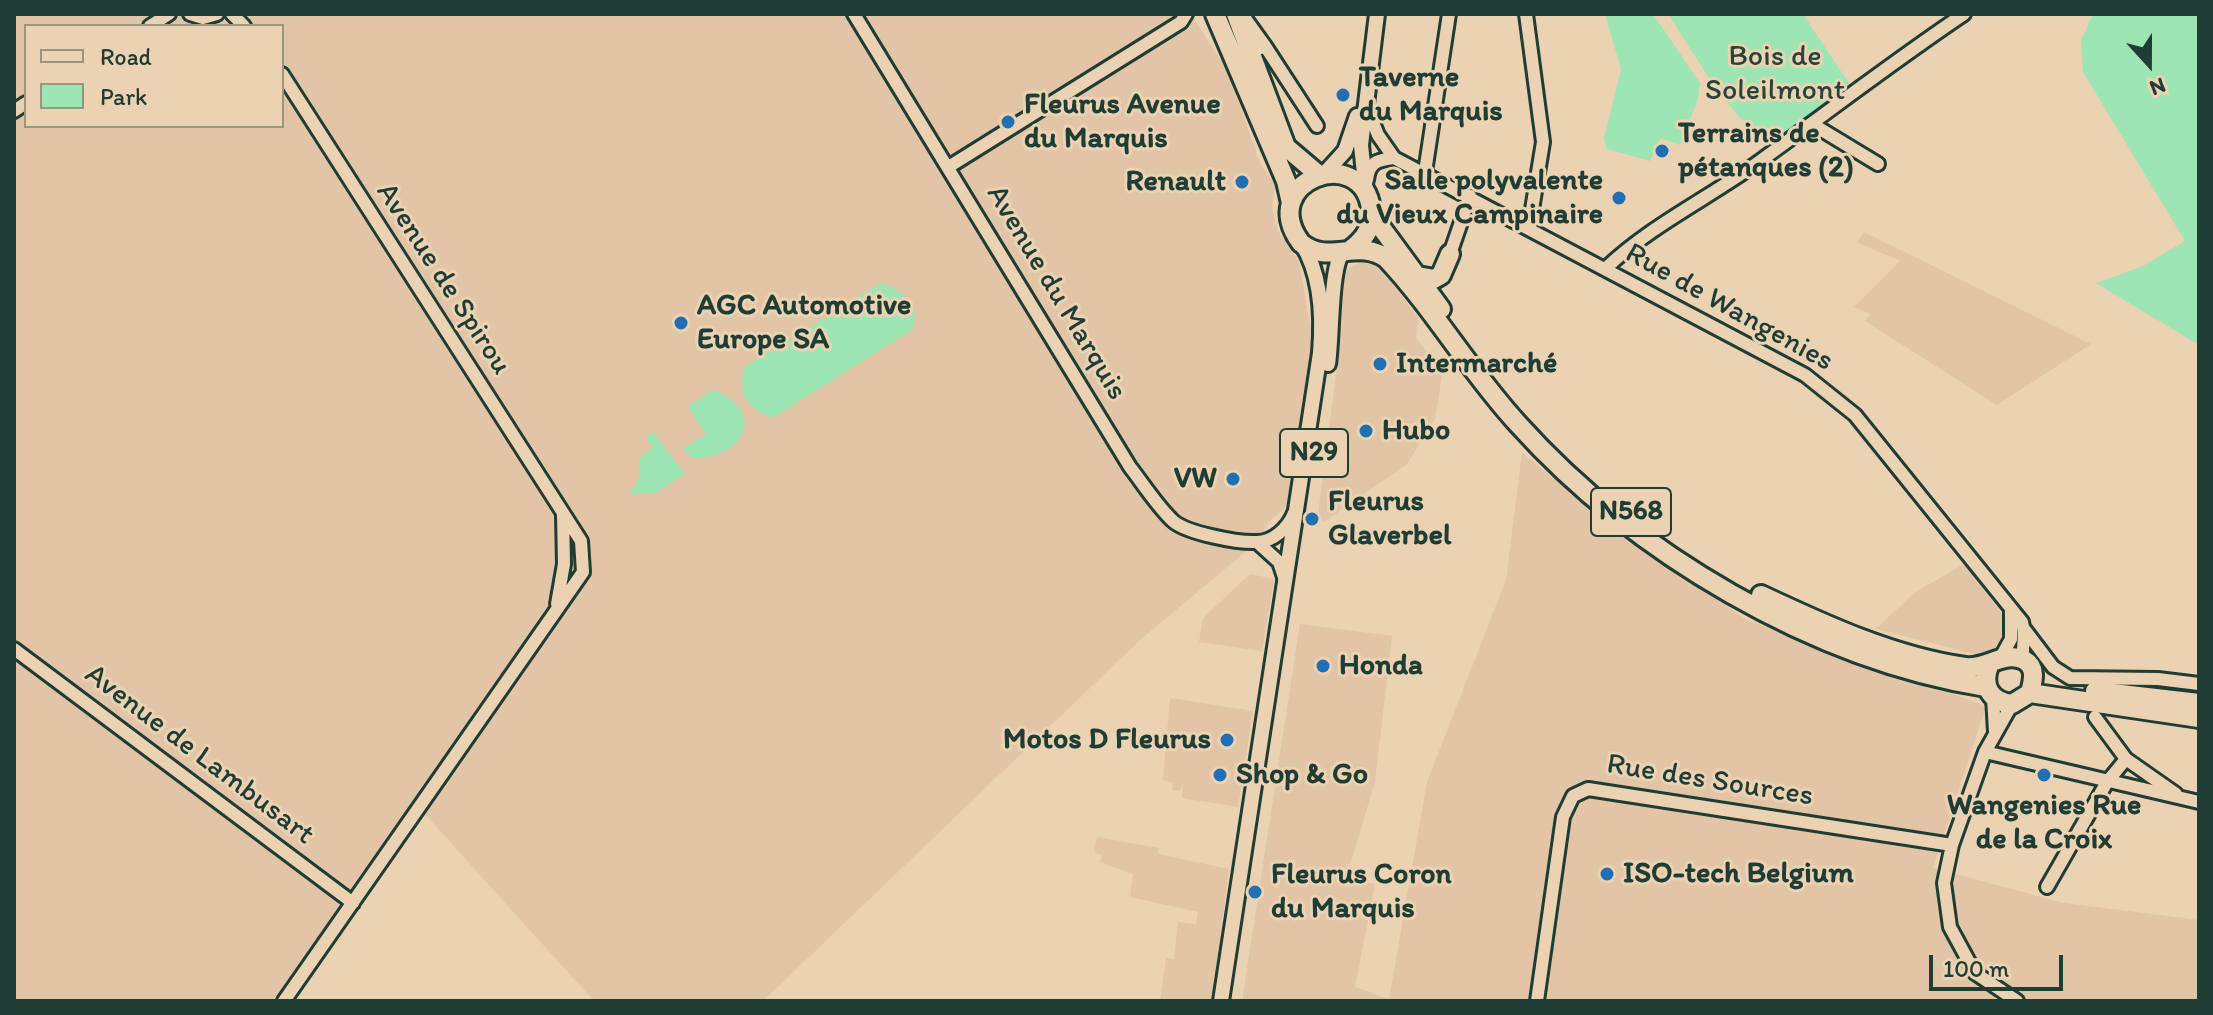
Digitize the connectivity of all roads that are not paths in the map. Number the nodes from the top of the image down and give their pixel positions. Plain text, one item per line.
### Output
1 (190, 14) edge
2 (217, 14) edge
3 (854, 14) edge
4 (1215, 14) edge
5 (1239, 14) edge
6 (1377, 14) edge
7 (1449, 14) edge
8 (1526, 14) edge
9 (1964, 14) edge
10 (1183, 18) edge
11 (1258, 48) junction
12 (284, 77) edge
13 (1365, 88) junction
14 (1366, 105) junction
15 (1812, 124) junction
16 (1317, 126) dead end
17 (1394, 158) junction
18 (1878, 164) dead end
19 (950, 166) junction
20 (1425, 172) junction
21 (1322, 174) junction
22 (1366, 193) junction
23 (1470, 196) junction
24 (1291, 203) junction
25 (1372, 215) junction
26 (1529, 228) junction
27 (1301, 243) junction
28 (1346, 252) junction
29 (1450, 254) joint
30 (1605, 269) junction
31 (1418, 276) junction
32 (1296, 510) junction
33 (563, 512) junction
34 (1257, 542) junction
35 (1285, 580) junction
36 (555, 611) junction
37 (2016, 621) junction
38 (14, 649) edge
39 (1279, 653) junction
40 (2023, 660) junction
41 (1994, 662) junction
42 (2199, 684) edge
43 (2032, 685) junction
44 (1989, 692) junction
45 (2199, 703) edge
46 (2012, 704) junction
47 (2095, 717) dead end
48 (2199, 718) edge
49 (1995, 732) junction
50 (1266, 737) junction
51 (1985, 752) junction
52 (2126, 759) junction
53 (2107, 782) junction
54 (2182, 798) junction
55 (2199, 802) edge
56 (1952, 845) junction
57 (2047, 887) dead end
58 (353, 903) junction
59 (284, 1001) edge
60 (1221, 1001) edge
61 (1230, 1001) edge
62 (1537, 1001) edge
63 (2017, 1001) edge

1 - 2 street
3 - 19 street, Avenue du Marquis
4 - 24 highway
5 - 11 highway
6 - 13 main road
7 - 20 street
8 - 26 street
9 - 15 street
10 - 19 street
11 - 16 street
11 - 21 highway
12 - 33 street, Avenue de Spirou
13 - 14 main road
13 - 21 main road
14 - 17 street
14 - 22 main road
15 - 18 street
15 - 30 street
17 - 20 street, Rue de Wangenies
17 - 22 street
19 - 34 street, Avenue du Marquis
20 - 23 street, Rue de Wangenies
21 - 22 highway
21 - 24 highway
22 - 25 highway
23 - 26 street, Rue de Wangenies
23 - 29 street
24 - 27 highway
25 - 28 highway
25 - 31 highway, N568
26 - 30 street, Rue de Wangenies
27 - 28 highway
27 - 32 main road, N29
28 - 39 main road, N29
28 - 44 highway, N568
29 - 31 highway
30 - 37 street, Rue de Wangenies
31 - 41 highway, N568
32 - 34 street
32 - 35 main road, N29
33 - 36 street, Avenue de Spirou
33 - 36 street, Avenue de Spirou
34 - 35 street
35 - 39 main road, N29
36 - 58 street, Avenue de Spirou
37 - 40 street
37 - 41 street
37 - 42 street, Rue de Wangenies
38 - 58 street, Avenue de Lambusart
39 - 50 main road, N29
40 - 41 highway, N568
40 - 43 highway
41 - 44 highway
43 - 45 highway
43 - 46 highway
43 - 48 highway
44 - 46 highway, N568
44 - 49 street
46 - 49 street
47 - 52 street
49 - 51 street
50 - 60 main road, N29
50 - 61 main road, N29
51 - 53 street
51 - 56 street
52 - 53 street
52 - 54 street
53 - 54 street
53 - 57 street
54 - 55 street
56 - 62 street, Rue des Sources
56 - 63 street
58 - 59 street, Avenue de Spirou

